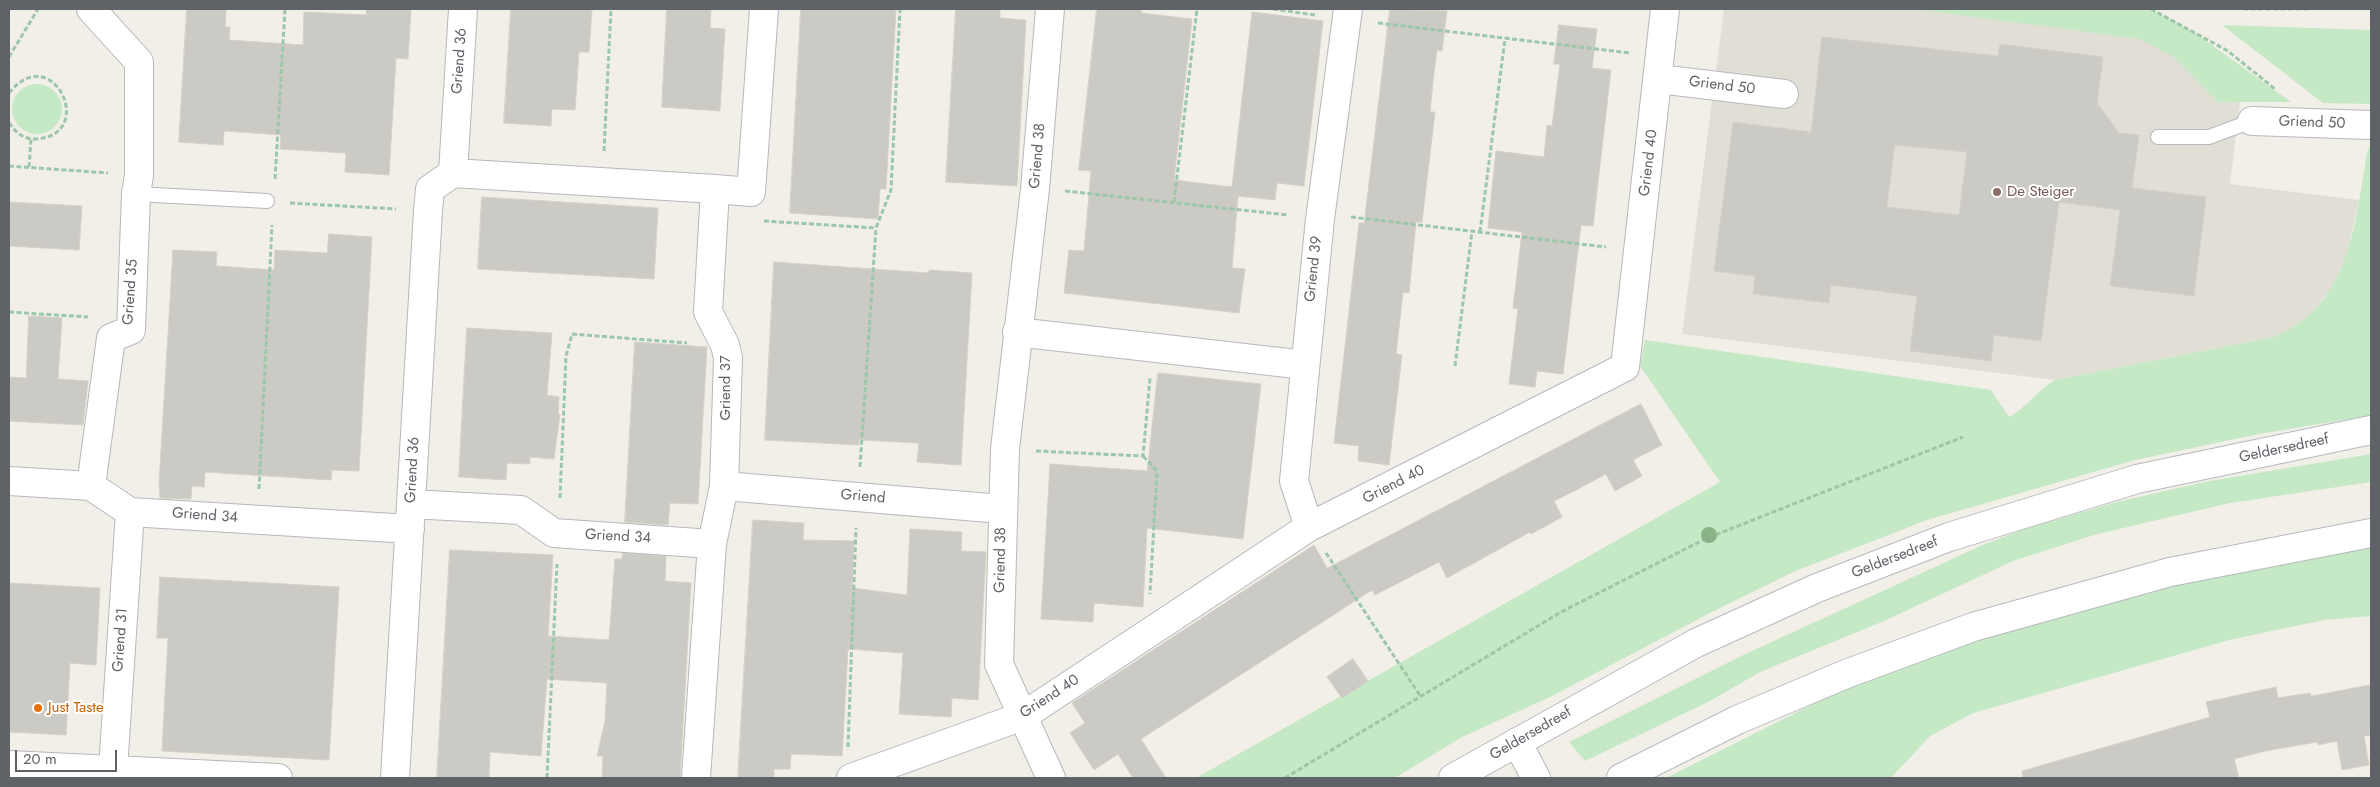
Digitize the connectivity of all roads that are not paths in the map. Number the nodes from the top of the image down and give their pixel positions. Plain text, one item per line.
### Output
1 (91, 9) edge
2 (463, 9) edge
3 (764, 9) edge
4 (1050, 9) edge
5 (1665, 9) edge
6 (1347, 14) edge
7 (1660, 68) junction
8 (1784, 94) dead end
9 (2252, 121) joint
10 (2371, 125) edge
11 (2158, 137) dead end
12 (453, 173) junction
13 (137, 185) junction
14 (715, 190) junction
15 (270, 202) road end
16 (1017, 332) junction
17 (1304, 365) junction
18 (2371, 430) edge
19 (9, 481) edge
20 (92, 486) junction
21 (724, 486) junction
22 (1002, 509) junction
23 (130, 512) junction
24 (411, 516) junction
25 (1310, 527) junction
26 (2371, 533) edge
27 (712, 544) junction
28 (1023, 716) junction
29 (1516, 742) junction
30 (9, 765) edge
31 (113, 769) junction
32 (278, 778) edge
33 (395, 778) edge
34 (696, 778) edge
35 (851, 778) edge
36 (1051, 778) edge
37 (1453, 778) edge
38 (1536, 778) edge
39 (1621, 778) edge

1 - 13 street, Griend 35
2 - 12 street, Griend 36
3 - 14 street
4 - 16 street, Griend 38
5 - 7 street, Griend 40
6 - 17 street, Griend 39
7 - 8 street, Griend 50
7 - 25 street, Griend 40
9 - 10 street, Griend 50
9 - 11 lane
12 - 14 street
12 - 24 street, Griend 36
13 - 15 lane
13 - 20 street, Griend 35
14 - 21 street, Griend 37
16 - 17 street
16 - 22 street, Griend 38
17 - 25 street, Griend 39
18 - 29 street, Geldersedreef
19 - 20 street
20 - 23 street
21 - 22 street, Griend
21 - 27 street, Griend 37
22 - 28 street, Griend 38
23 - 24 street, Griend 34
23 - 31 street, Griend 31
24 - 27 street, Griend 34
24 - 33 street, Griend 36
25 - 28 street, Griend 40
26 - 39 street
27 - 34 street, Griend 37
28 - 35 street, Griend 40
28 - 36 street, Griend 38
29 - 37 street, Geldersedreef
29 - 38 street
30 - 31 street
31 - 32 street

